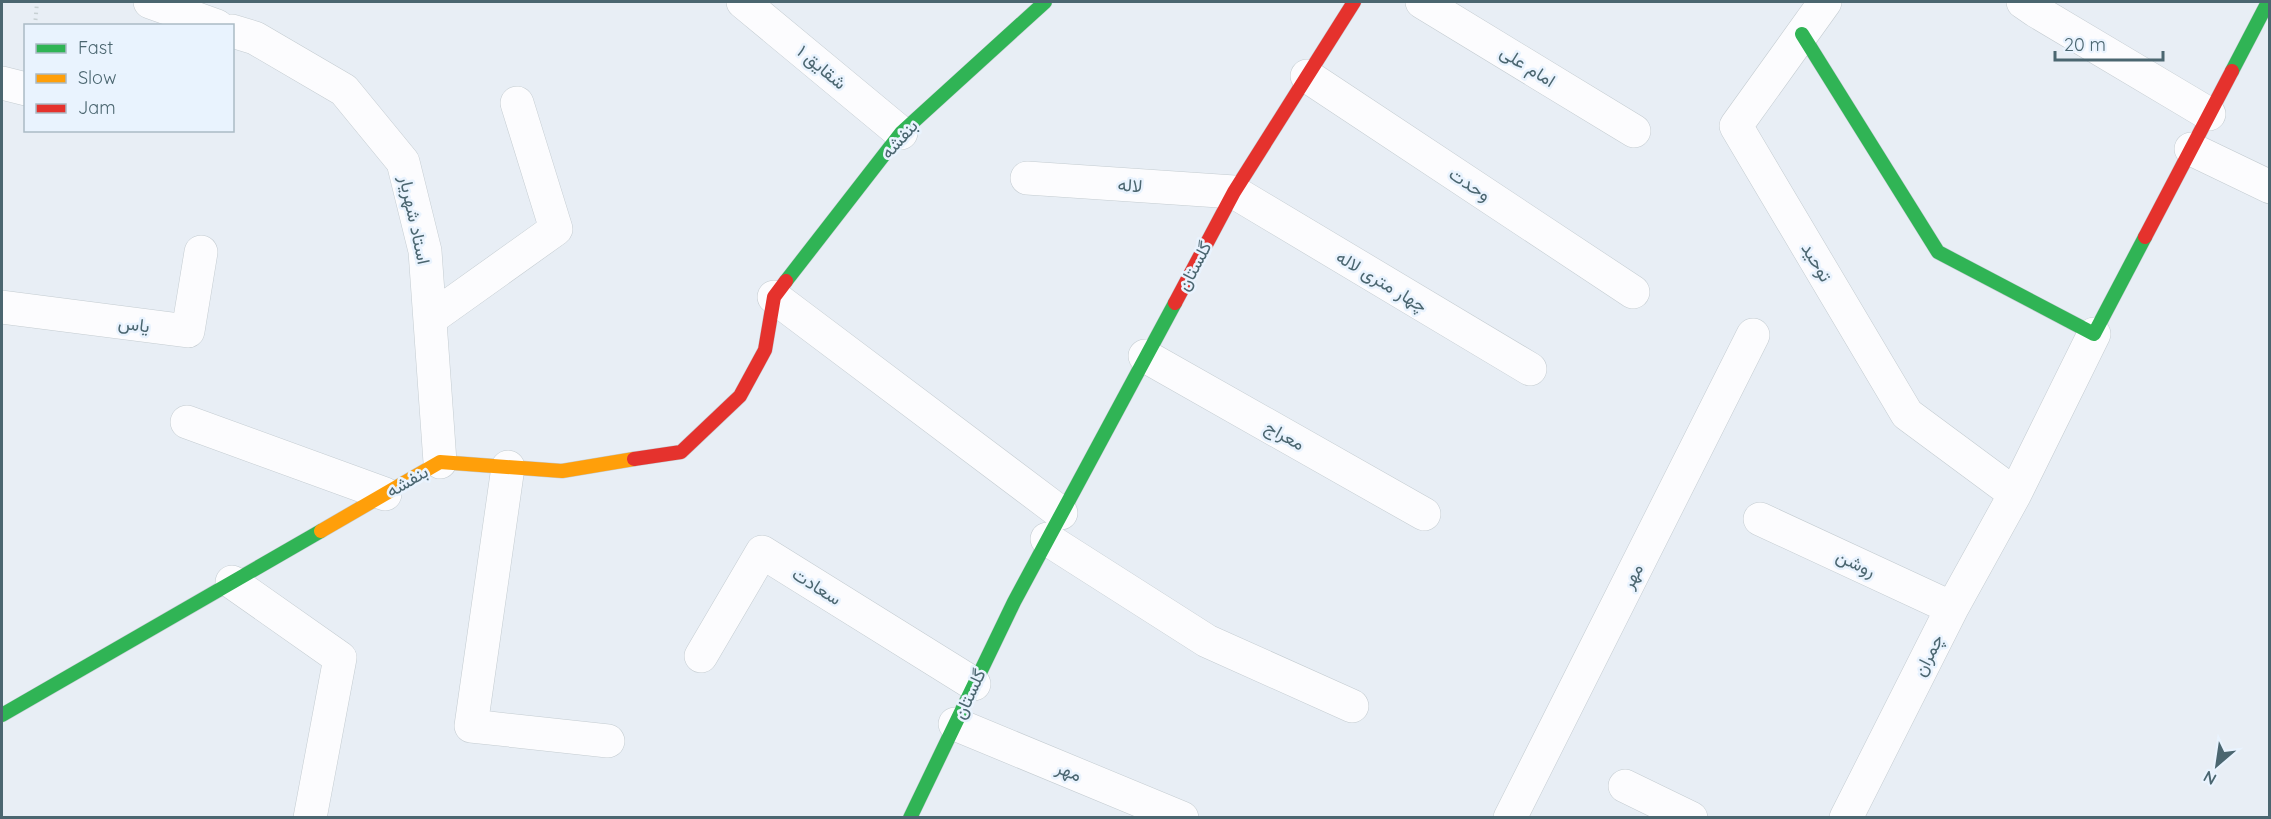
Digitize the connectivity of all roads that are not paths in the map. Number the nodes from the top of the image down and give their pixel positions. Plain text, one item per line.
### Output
1 (150, 2) edge
2 (743, 2) edge
3 (1045, 2) edge
4 (1354, 2) edge
5 (1422, 2) edge
6 (1825, 2) edge
7 (2023, 2) edge
8 (2268, 2) edge
9 (211, 24) edge
10 (234, 32) edge
11 (1802, 34) junction
12 (1307, 76) junction
13 (2, 83) edge
14 (24, 88) edge
15 (517, 103) dead end
16 (2209, 114) junction
17 (1634, 131) dead end
18 (901, 133) junction
19 (2191, 149) junction
20 (1027, 178) dead end
21 (2270, 187) edge
22 (1234, 192) junction
23 (201, 252) dead end
24 (1633, 292) dead end
25 (774, 297) junction
26 (2, 307) edge
27 (430, 319) junction
28 (2094, 334) junction
29 (1753, 335) dead end
30 (1145, 356) junction
31 (1530, 369) dead end
32 (187, 422) dead end
33 (440, 462) junction
34 (508, 467) junction
35 (385, 494) junction
36 (2015, 494) junction
37 (1424, 514) dead end
38 (1760, 519) dead end
39 (1054, 526) junction
40 (232, 582) junction
41 (1952, 608) junction
42 (701, 656) dead end
43 (974, 684) junction
44 (1352, 706) dead end
45 (2, 715) edge
46 (955, 724) junction
47 (608, 741) dead end
48 (1625, 786) dead end
49 (310, 818) edge
50 (910, 818) edge
51 (1182, 818) edge
52 (1510, 818) edge
53 (1691, 818) edge
54 (1846, 818) edge

1 - 9 street
2 - 18 street, شقایق ۱
3 - 18 street, بنفشه
4 - 12 street, گلستان
5 - 17 street, امام علی
6 - 11 street, توحید
7 - 16 street
8 - 16 street
10 - 27 street, استاد شهریار
11 - 28 street
11 - 36 street, توحید
12 - 22 street, گلستان
12 - 24 street, وحدت
13 - 14 street
15 - 27 street
16 - 19 street
18 - 25 street, بنفشه
19 - 21 street
19 - 28 street
20 - 22 street, لاله
22 - 30 street, گلستان
22 - 31 street, چهار متری لاله
23 - 26 street, یاس
25 - 34 street, بنفشه
25 - 39 street
27 - 33 street, استاد شهریار
28 - 36 street, چمران
29 - 52 street, مهر
30 - 37 street, معراج
30 - 39 street, گلستان
32 - 35 street
33 - 34 street, بنفشه
33 - 35 street, بنفشه
34 - 47 street
35 - 40 street, بنفشه
36 - 41 street, چمران
38 - 41 street, روشن
39 - 43 street, گلستان
39 - 44 street
40 - 45 street, بنفشه
40 - 49 street
41 - 54 street, چمران
42 - 43 street, سعادت
43 - 46 street, گلستان
46 - 50 street, گلستان
46 - 51 street, مهر
48 - 53 street

